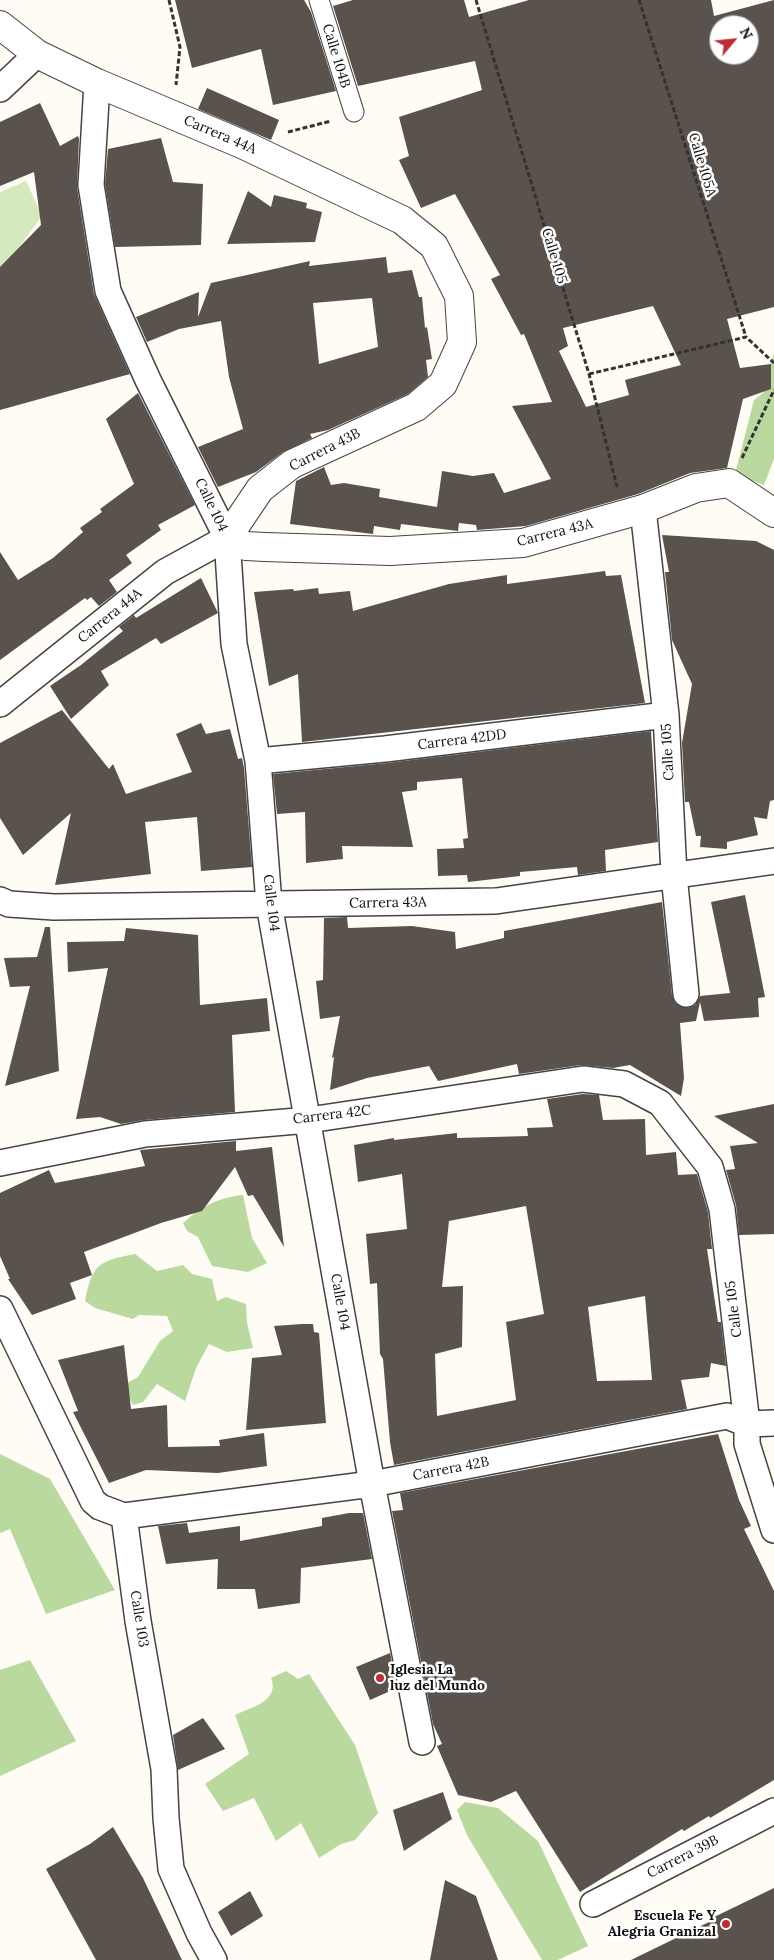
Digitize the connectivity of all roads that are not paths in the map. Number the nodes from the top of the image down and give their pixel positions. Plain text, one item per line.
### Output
1 (319, 0) edge
2 (0, 25) edge
3 (37, 54) junction
4 (97, 83) junction
5 (0, 89) edge
6 (354, 112) road end
7 (443, 384) joint
8 (634, 512) junction
9 (774, 513) edge
10 (227, 538) junction
11 (0, 704) edge
12 (666, 715) junction
13 (258, 761) junction
14 (774, 861) edge
15 (674, 874) junction
16 (0, 900) edge
17 (269, 904) junction
18 (686, 994) dead end
19 (660, 1103) joint
20 (309, 1120) junction
21 (0, 1164) edge
22 (0, 1309) edge
23 (774, 1423) edge
24 (747, 1424) junction
25 (372, 1484) junction
26 (124, 1516) junction
27 (774, 1530) edge
28 (422, 1742) dead end
29 (774, 1811) edge
30 (593, 1904) dead end
31 (214, 1960) edge

1 - 6 street, Calle 104B
2 - 3 street, Carrera 44A
3 - 4 street, Carrera 44A
3 - 5 street
4 - 7 street, Carrera 44A
4 - 10 street, Calle 104
7 - 10 street, Carrera 43B
8 - 9 street, Carrera 43A
8 - 10 street, Carrera 43A
8 - 12 street, Calle 105
10 - 11 street, Carrera 44A
10 - 13 street, Calle 104
12 - 13 street, Carrera 42DD
12 - 15 street, Calle 105
13 - 17 street, Calle 104
14 - 15 street, Carrera 43A
15 - 17 street, Carrera 43A
15 - 18 street, Calle 105
16 - 17 street, Carrera 43A
17 - 20 street, Calle 104
19 - 20 street, Carrera 42C
19 - 24 street, Calle 105
20 - 21 street, Carrera 42C
20 - 25 street, Calle 104
22 - 26 street
23 - 24 street, Carrera 42B
24 - 25 street, Carrera 42B
24 - 27 street, Calle 105
25 - 26 street, Carrera 42B
25 - 28 street, Calle 104
26 - 31 street, Calle 103
29 - 30 street, Carrera 39B

